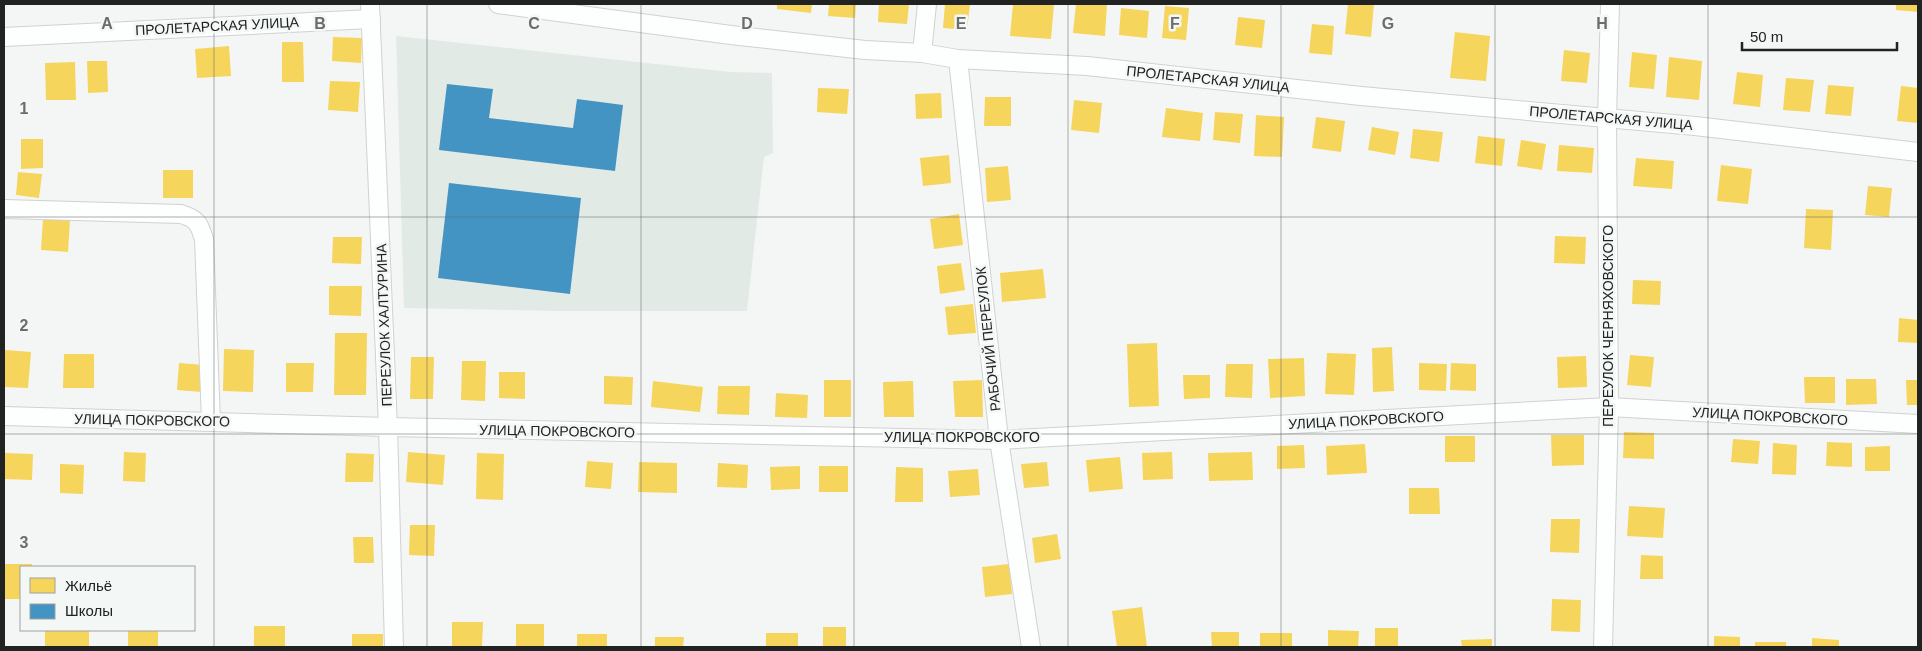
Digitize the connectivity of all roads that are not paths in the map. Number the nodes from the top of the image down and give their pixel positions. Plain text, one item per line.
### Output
1 (498, 4) edge
2 (927, 4) edge
3 (1610, 4) edge
4 (371, 11) edge
5 (4, 37) edge
6 (922, 53) junction
7 (958, 59) junction
8 (1607, 118) junction
9 (1918, 152) edge
10 (4, 209) edge
11 (1609, 407) junction
12 (4, 416) edge
13 (211, 421) junction
14 (1918, 424) edge
15 (388, 427) junction
16 (999, 440) junction
17 (394, 647) edge
18 (1031, 647) edge
19 (1603, 647) edge

1 - 6 street, ПРОЛЕТАРСКАЯ УЛИЦА
2 - 6 street
3 - 8 street, ПЕРЕУЛОК ЧЕРНЯХОВСКОГО
4 - 5 street, ПРОЛЕТАРСКАЯ УЛИЦА
4 - 15 street, ПЕРЕУЛОК ХАЛТУРИНА
6 - 7 street, ПРОЛЕТАРСКАЯ УЛИЦА
7 - 8 street, ПРОЛЕТАРСКАЯ УЛИЦА
7 - 16 street, РАБОЧИЙ ПЕРЕУЛОК
8 - 9 street, ПРОЛЕТАРСКАЯ УЛИЦА
8 - 11 street, ПЕРЕУЛОК ЧЕРНЯХОВСКОГО
10 - 13 street
11 - 14 street, УЛИЦА ПОКРОВСКОГО
11 - 16 street, УЛИЦА ПОКРОВСКОГО
11 - 19 street, ПЕРЕУЛОК ЧЕРНЯХОВСКОГО
12 - 13 street, УЛИЦА ПОКРОВСКОГО
13 - 15 street, УЛИЦА ПОКРОВСКОГО
15 - 16 street, УЛИЦА ПОКРОВСКОГО
15 - 17 street, ПЕРЕУЛОК ХАЛТУРИНА
16 - 18 street, РАБОЧИЙ ПЕРЕУЛОК

